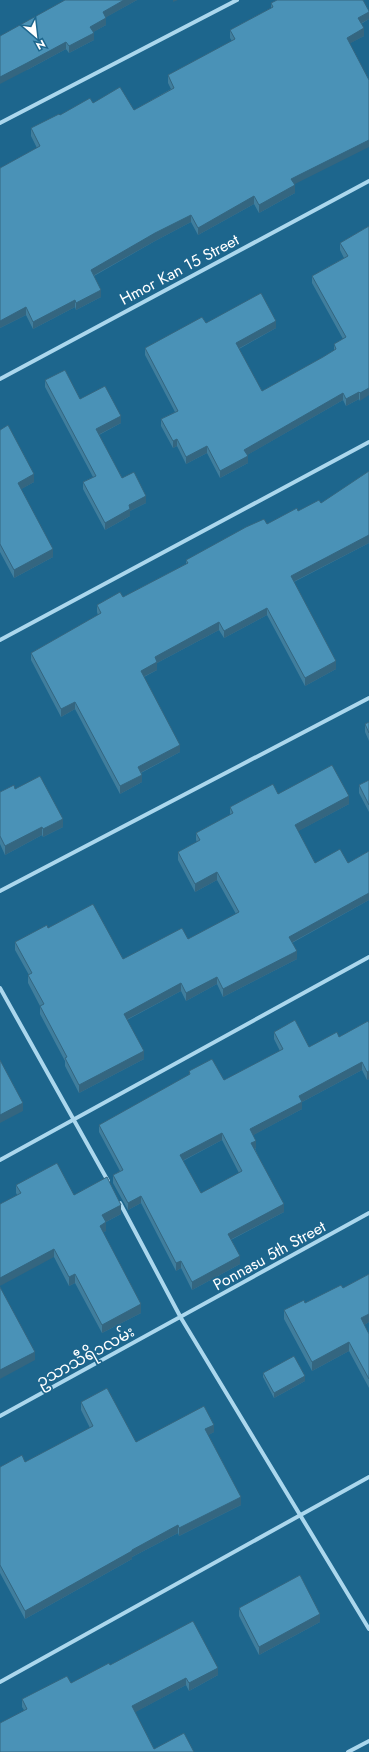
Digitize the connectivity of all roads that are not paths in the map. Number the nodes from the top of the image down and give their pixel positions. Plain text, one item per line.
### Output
1 (236, 0) edge
2 (0, 124) edge
3 (369, 181) edge
4 (0, 379) edge
5 (369, 442) edge
6 (0, 640) edge
7 (369, 698) edge
8 (0, 891) edge
9 (369, 957) edge
10 (0, 988) edge
11 (75, 1119) junction
12 (0, 1160) edge
13 (111, 1188) edge
14 (119, 1201) edge
15 (369, 1213) edge
16 (181, 1318) junction
17 (0, 1416) edge
18 (369, 1477) edge
19 (299, 1515) junction
20 (369, 1629) edge
21 (0, 1682) edge
22 (369, 1741) edge
23 (348, 1752) edge

1 - 2 street
3 - 4 street, Hmor Kan 15 Street
5 - 6 street
7 - 8 street
9 - 11 street
10 - 11 street
11 - 12 street
11 - 13 street
14 - 16 street
15 - 16 street, Ponnasu 5th Street
16 - 17 street, ဥသာသီရိ၁လမ်း
16 - 19 street
18 - 19 street
19 - 20 street
19 - 21 street
22 - 23 street

